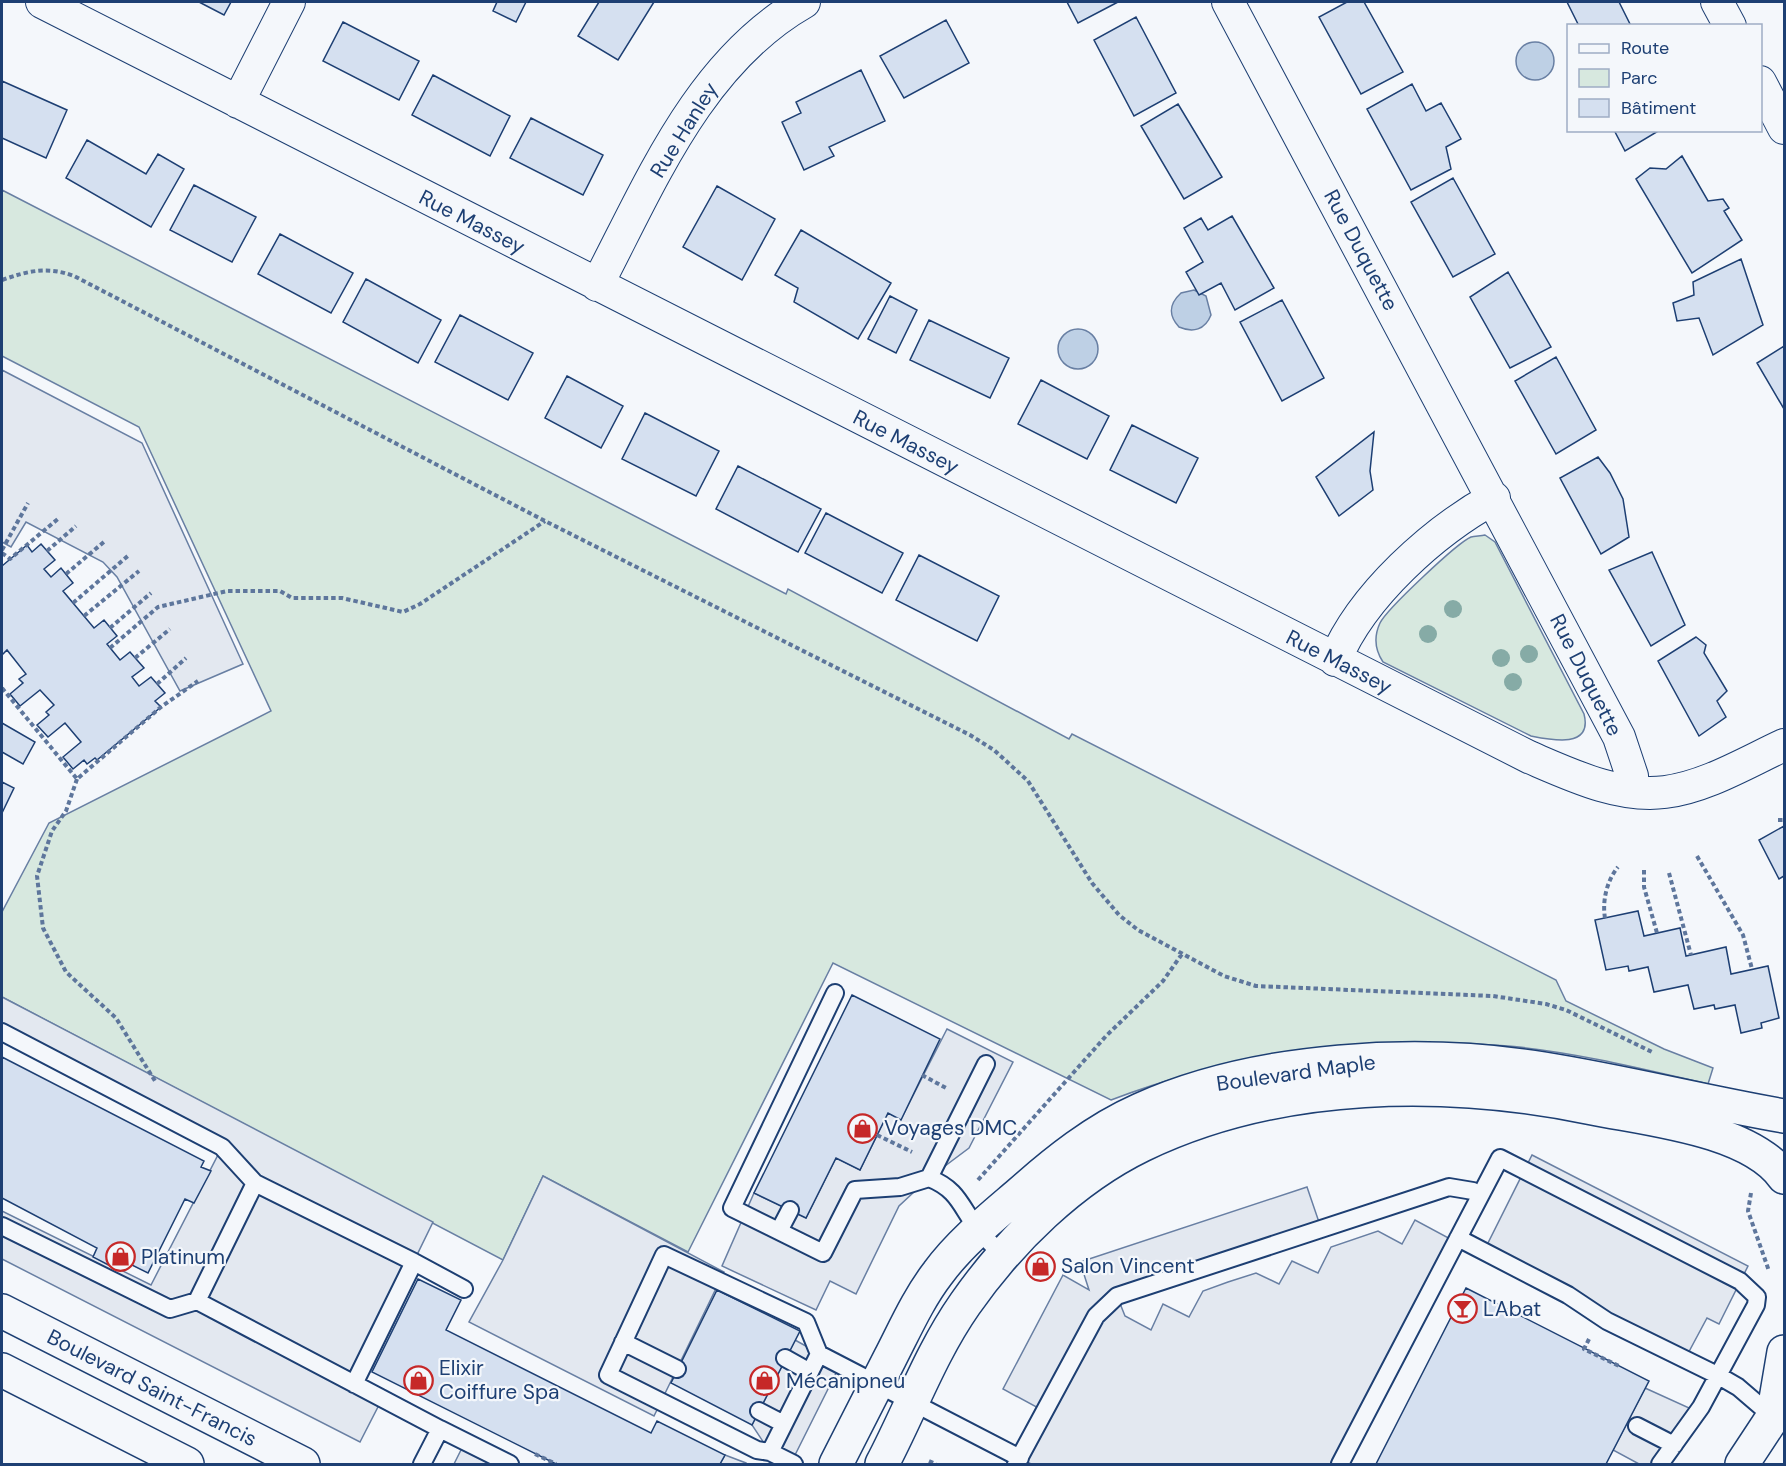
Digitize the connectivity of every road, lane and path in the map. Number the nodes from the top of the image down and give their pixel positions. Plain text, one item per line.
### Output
1 (42, 2) edge
2 (289, 2) edge
3 (804, 2) edge
4 (1228, 2) edge
5 (1718, 2) edge
6 (1729, 24) edge
7 (1762, 84) edge
8 (238, 102) junction
9 (1785, 128) edge
10 (2, 280) edge
11 (597, 285) junction
12 (1494, 498) junction
13 (28, 503) dead end
14 (59, 518) dead end
15 (545, 521) junction
16 (76, 526) dead end
17 (105, 541) dead end
18 (2, 551) edge
19 (47, 551) dead end
20 (129, 555) dead end
21 (139, 572) dead end
22 (66, 574) dead end
23 (151, 593) dead end
24 (73, 603) dead end
25 (84, 615) dead end
26 (111, 628) dead end
27 (170, 628) dead end
28 (110, 648) dead end
29 (135, 658) dead end
30 (186, 658) dead end
31 (1335, 660) junction
32 (198, 681) dead end
33 (157, 684) dead end
34 (2, 688) edge
35 (1785, 746) edge
36 (77, 779) junction
37 (1633, 791) junction
38 (1778, 820) dead end
39 (1785, 820) edge
40 (1697, 856) dead end
41 (1618, 867) dead end
42 (1644, 870) dead end
43 (1669, 873) dead end
44 (1605, 918) dead end
45 (1658, 933) dead end
46 (1182, 954) junction
47 (1691, 955) dead end
48 (1752, 969) dead end
49 (835, 993) dead end
50 (2, 1032) edge
51 (1660, 1056) dead end
52 (986, 1064) dead end
53 (1785, 1116) edge
54 (175, 1123) junction
55 (877, 1135) dead end
56 (990, 1167) dead end
57 (933, 1171) junction
58 (1785, 1177) edge
59 (255, 1183) junction
60 (1753, 1187) dead end
61 (1480, 1196) junction
62 (790, 1210) dead end
63 (2, 1226) edge
64 (979, 1230) junction
65 (779, 1231) junction
66 (1458, 1238) junction
67 (1003, 1256) junction
68 (414, 1262) junction
69 (1771, 1277) dead end
70 (464, 1289) dead end
71 (197, 1301) junction
72 (2, 1311) edge
73 (1591, 1334) dead end
74 (623, 1342) junction
75 (1785, 1352) edge
76 (819, 1354) junction
77 (785, 1358) dead end
78 (1619, 1366) dead end
79 (677, 1369) dead end
80 (2, 1370) edge
81 (810, 1372) junction
82 (1719, 1376) junction
83 (354, 1384) junction
84 (877, 1385) junction
85 (912, 1402) junction
86 (759, 1411) dead end
87 (1779, 1411) edge
88 (784, 1424) junction
89 (1638, 1426) dead end
90 (440, 1429) junction
91 (1674, 1445) junction
92 (770, 1452) junction
93 (928, 1461) dead end
94 (1018, 1461) edge
95 (187, 1464) edge
96 (303, 1464) edge
97 (422, 1464) edge
98 (510, 1464) edge
99 (794, 1464) edge
100 (836, 1464) edge
101 (882, 1464) edge
102 (936, 1464) edge
103 (1340, 1464) edge
104 (1660, 1464) edge
105 (1742, 1464) edge

1 - 8 street, Rue Massey
2 - 8 street
3 - 11 street, Rue Hanley
4 - 12 street, Rue Duquette
5 - 6 street
7 - 9 street
8 - 11 street, Rue Massey
10 - 15 path
11 - 31 street, Rue Massey
12 - 31 street
12 - 37 street, Rue Duquette
13 - 18 path
14 - 18 path
15 - 28 path
15 - 46 path
16 - 19 path
17 - 22 path
20 - 24 path
21 - 25 path
23 - 26 path
27 - 29 path
30 - 33 path
31 - 37 street, Rue Massey
32 - 36 path
34 - 36 path
35 - 37 street, Rue Massey
36 - 54 path
38 - 39 path
40 - 48 path
41 - 44 path
42 - 45 path
43 - 47 path
46 - 51 path
46 - 56 path
49 - 65 lane
50 - 54 lane
52 - 57 lane
53 - 64 street, Boulevard Maple
54 - 59 lane
55 - 57 path
57 - 64 lane
57 - 65 lane
58 - 67 street, Boulevard Maple
59 - 68 lane
59 - 71 lane
60 - 69 path
61 - 66 lane
61 - 82 lane
61 - 94 lane
62 - 65 lane
63 - 71 lane
64 - 67 lane
64 - 84 street, Boulevard Maple
66 - 82 lane
66 - 103 lane
67 - 85 street, Boulevard Maple
68 - 70 lane
68 - 83 lane
71 - 83 lane
72 - 96 street, Boulevard Saint-Francis
73 - 78 path
74 - 76 lane
74 - 79 lane
74 - 92 lane
75 - 87 street
76 - 81 lane
76 - 84 lane
77 - 81 lane
80 - 95 street
81 - 88 lane
82 - 87 lane
82 - 91 lane
83 - 90 lane
84 - 85 lane
84 - 100 street, Boulevard Maple
85 - 94 lane
85 - 101 street, Boulevard Maple
86 - 88 lane
87 - 105 street
88 - 92 lane
89 - 91 lane
90 - 97 lane
90 - 98 lane
91 - 104 lane
92 - 99 lane
93 - 102 path

